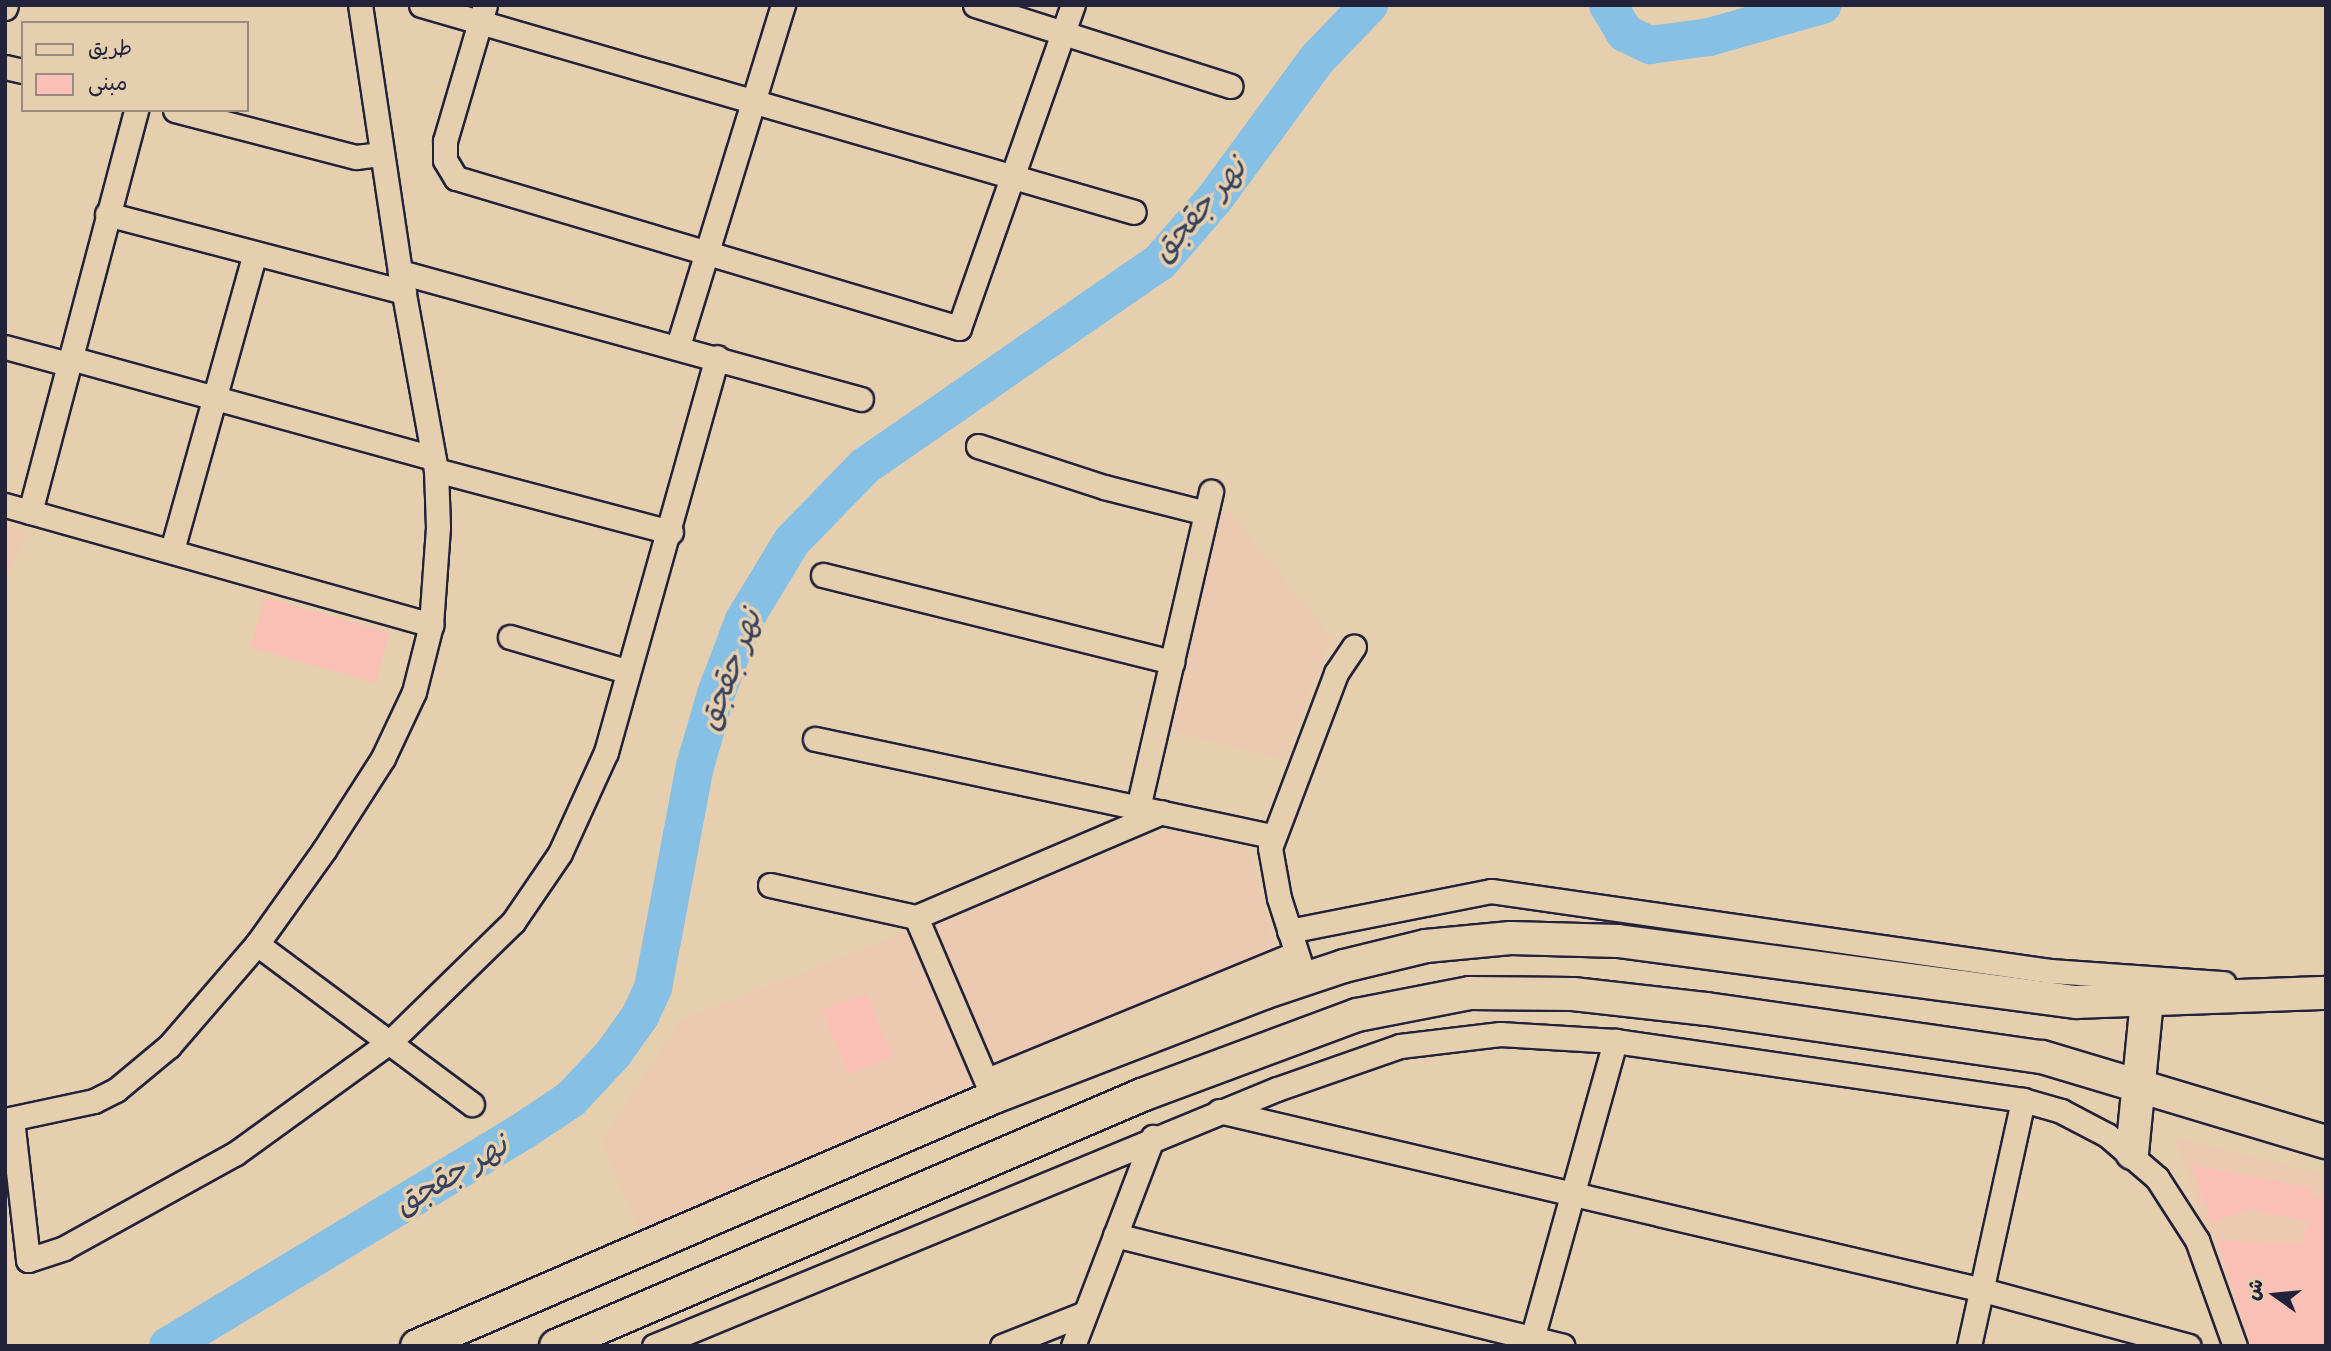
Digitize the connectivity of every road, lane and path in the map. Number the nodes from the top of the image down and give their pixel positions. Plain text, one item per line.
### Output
1 (360, 5) edge
2 (421, 5) edge
3 (783, 5) edge
4 (975, 5) edge
5 (1073, 5) edge
6 (483, 14) edge
7 (1062, 32) junction
8 (1230, 86) dead end
9 (756, 100) junction
10 (135, 112) edge
11 (183, 112) edge
12 (382, 154) junction
13 (1012, 176) junction
14 (1134, 212) dead end
15 (107, 214) junction
16 (708, 250) junction
17 (255, 253) junction
18 (402, 282) junction
19 (678, 346) junction
20 (5, 347) edge
21 (717, 357) junction
22 (69, 361) junction
23 (214, 398) junction
24 (862, 399) dead end
25 (978, 446) dead end
26 (435, 464) junction
27 (5, 505) edge
28 (30, 512) junction
29 (671, 532) junction
30 (172, 550) junction
31 (823, 575) dead end
32 (431, 625) junction
33 (510, 637) dead end
34 (1354, 646) dead end
35 (1172, 662) junction
36 (626, 671) junction
37 (815, 739) dead end
38 (1137, 816) junction
39 (1273, 836) junction
40 (770, 885) dead end
41 (916, 917) junction
42 (1289, 931) junction
43 (257, 944) junction
44 (1301, 966) junction
45 (2224, 983) dead end
46 (2326, 993) edge
47 (2147, 1000) junction
48 (391, 1041) junction
49 (1615, 1041) junction
50 (2139, 1084) junction
51 (990, 1088) junction
52 (2023, 1100) junction
53 (472, 1104) dead end
54 (1219, 1111) junction
55 (9, 1119) edge
56 (1153, 1137) junction
57 (2326, 1142) edge
58 (2132, 1153) junction
59 (1572, 1195) junction
60 (1115, 1235) junction
61 (1983, 1290) junction
62 (1085, 1312) junction
63 (1531, 1342) edge
64 (417, 1346) edge
65 (555, 1346) edge
66 (654, 1346) edge
67 (1002, 1346) edge
68 (1073, 1346) edge
69 (1562, 1346) edge
70 (1969, 1346) edge
71 (2189, 1346) edge
72 (2235, 1346) edge

1 - 12 street
2 - 6 street
3 - 9 street
4 - 7 street
5 - 7 street
6 - 9 street
6 - 16 street
7 - 8 street
7 - 13 street
9 - 13 street
9 - 16 street
10 - 15 street
11 - 12 street
12 - 18 street
13 - 14 street
13 - 16 street
15 - 17 street
15 - 22 street
16 - 19 street
17 - 18 street
17 - 23 street
18 - 19 street
18 - 26 street
19 - 21 street
20 - 22 street
21 - 24 street
21 - 29 street
22 - 23 street
22 - 28 street
23 - 26 street
23 - 30 street
25 - 35 street
26 - 29 street
26 - 32 street
27 - 28 street
28 - 30 street
29 - 36 street
30 - 32 street
31 - 35 street
32 - 43 street
33 - 36 street
34 - 39 street
35 - 38 street
36 - 48 street
37 - 38 street
38 - 39 street
38 - 41 street
39 - 42 street
40 - 41 street
41 - 51 street
42 - 44 street
42 - 45 street
43 - 48 street
43 - 55 street
44 - 47 highway
44 - 51 highway
46 - 47 highway
47 - 50 highway
48 - 53 street
48 - 55 street
49 - 52 street
49 - 54 street
49 - 59 street
50 - 57 highway
50 - 58 highway
50 - 65 highway
51 - 64 highway
52 - 58 street
52 - 61 street
54 - 56 street
54 - 59 street
56 - 60 street
56 - 66 street
58 - 72 street
59 - 61 street
59 - 63 street
60 - 62 street
60 - 63 street
61 - 70 street
61 - 71 street
62 - 67 street
62 - 68 street
63 - 69 street

